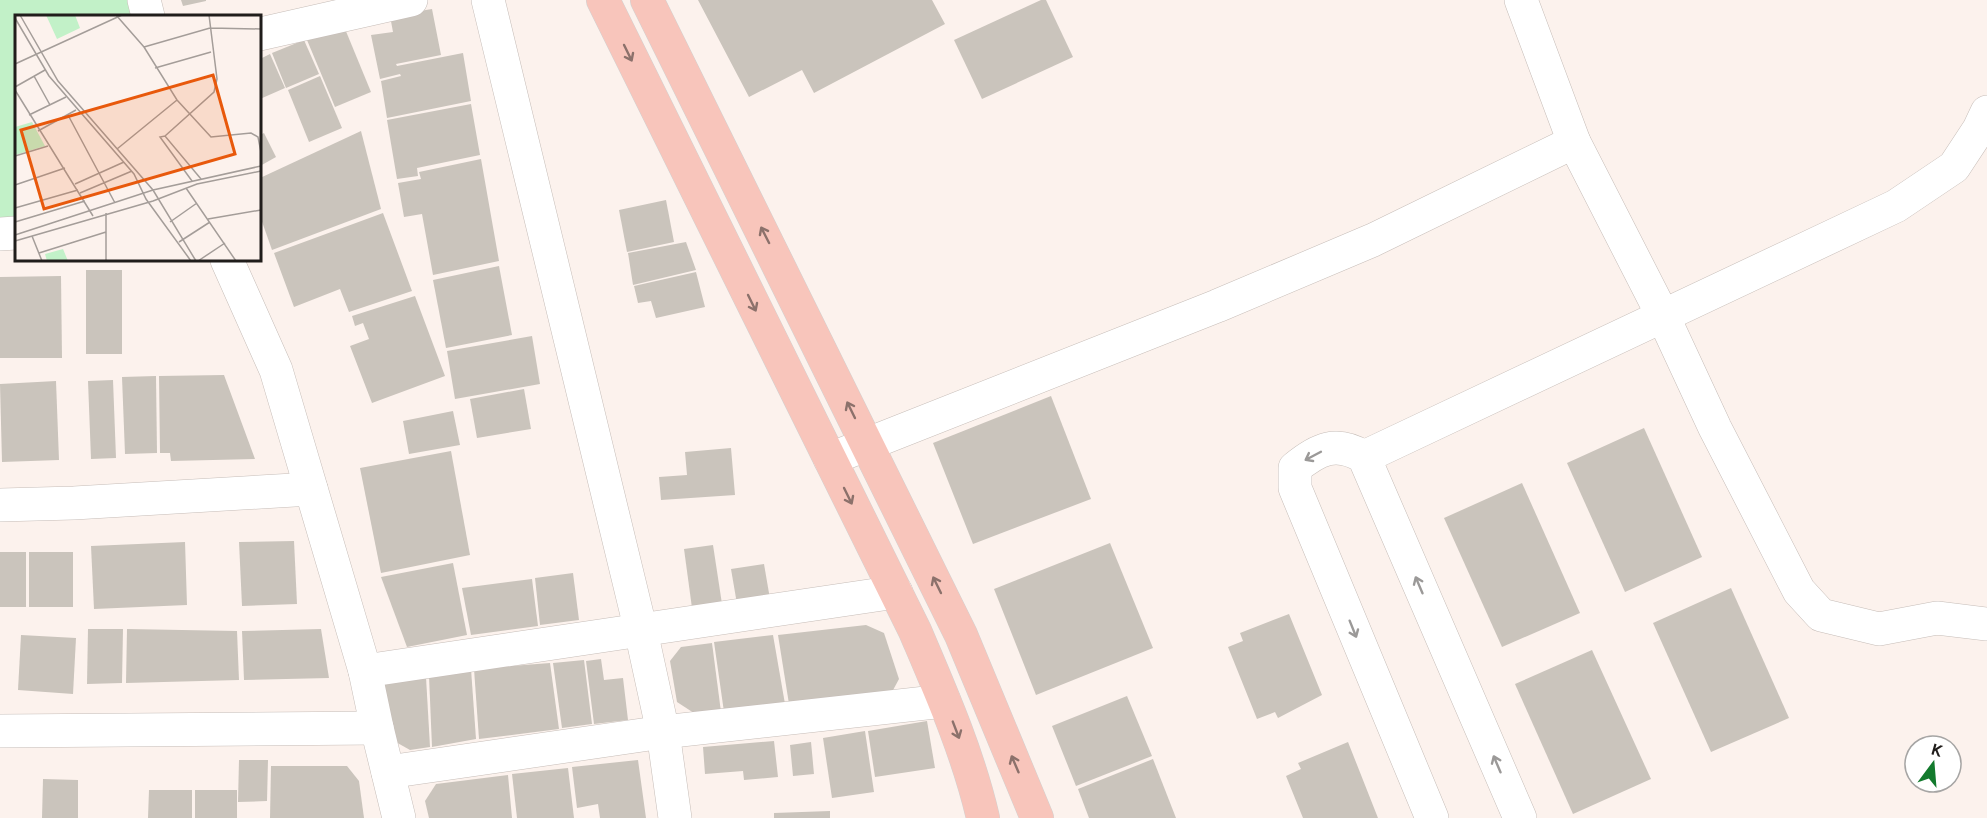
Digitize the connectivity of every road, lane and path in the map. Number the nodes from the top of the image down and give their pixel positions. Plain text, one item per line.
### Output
1 (144, 0) edge
2 (411, 0) edge
3 (488, 0) edge
4 (603, 0) edge
5 (647, 0) edge
6 (1521, 0) edge
7 (148, 15) edge
8 (261, 34) edge
9 (1987, 112) edge
10 (1574, 142) junction
11 (15, 233) edge
12 (0, 234) edge
13 (227, 261) edge
14 (1663, 316) junction
15 (868, 444) junction
16 (1364, 457) junction
17 (830, 459) junction
18 (310, 489) junction
19 (0, 505) edge
20 (896, 592) junction
21 (1987, 624) edge
22 (641, 632) junction
23 (365, 671) junction
24 (944, 701) junction
25 (377, 728) junction
26 (0, 731) edge
27 (663, 732) junction
28 (388, 772) junction
29 (399, 818) edge
30 (675, 818) edge
31 (983, 818) edge
32 (1037, 818) edge
33 (1432, 818) edge
34 (1520, 818) edge

1 - 7 street
2 - 8 street
3 - 22 street
4 -> 17 main road
15 -> 5 main road
6 - 10 street
9 - 14 street
10 - 14 street
10 - 15 street
11 - 12 street
13 - 18 street
14 - 16 street
14 - 21 street
15 - 17 street
32 -> 15 main road
16 -> 33 street
34 -> 16 street
17 -> 20 main road
18 - 19 street
18 - 23 street
20 - 22 street
20 - 24 main road
22 - 23 street
22 - 27 street
23 - 25 street
24 - 27 street
24 -> 31 main road
25 - 26 street
25 - 28 street
27 - 28 street
27 - 30 street
28 - 29 street

